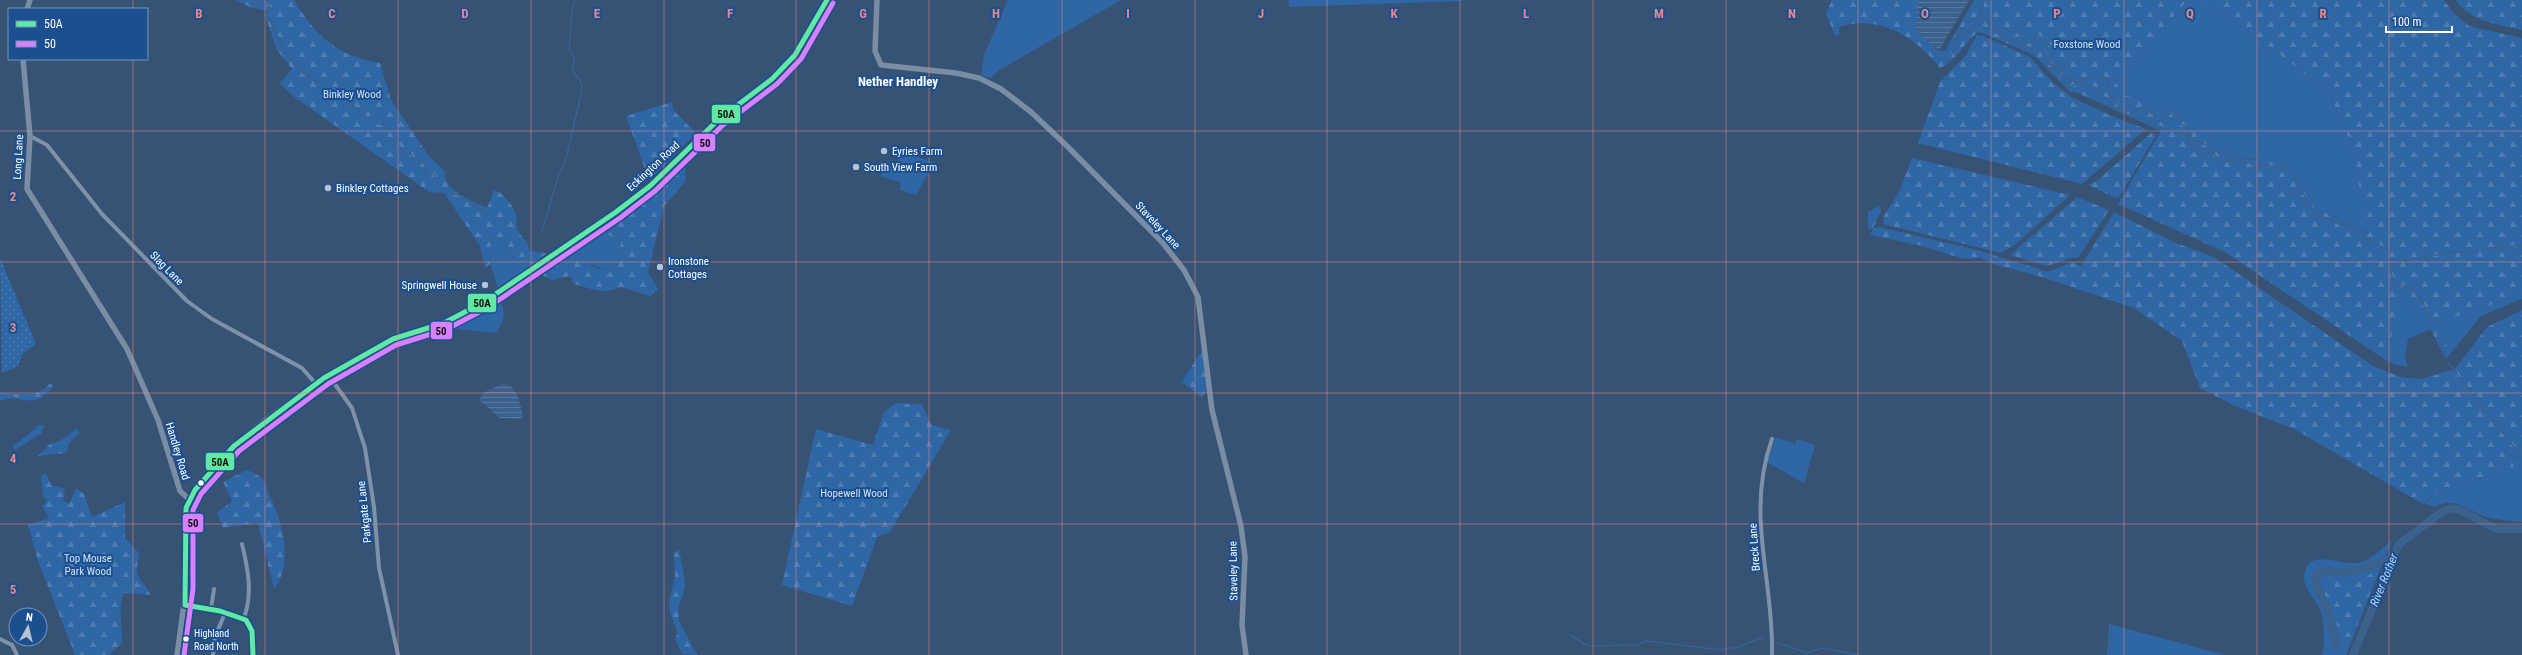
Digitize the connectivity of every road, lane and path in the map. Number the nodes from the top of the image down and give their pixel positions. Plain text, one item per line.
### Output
1 (827, 0) edge
2 (877, 0) edge
3 (23, 60) edge
4 (30, 136) junction
5 (89, 287) joint
6 (329, 376) junction
7 (316, 384) junction
8 (1772, 439) dead end
9 (190, 500) junction
10 (242, 544) dead end
11 (214, 589) dead end
12 (185, 605) junction
13 (210, 608) junction
14 (225, 613) junction
15 (244, 618) junction
16 (0, 639) edge
17 (17, 655) edge
18 (177, 655) edge
19 (213, 655) edge
20 (253, 655) edge
21 (398, 655) edge
22 (1246, 655) edge
23 (1772, 655) edge

1 - 6 street, Eckington Road
2 - 22 street, Staveley Lane
3 - 4 street, Long Lane
4 - 5 street, Long Lane
4 - 7 street, Slag Lane
5 - 9 street, Handley Road
6 - 7 street, Eckington Road
6 - 21 street, Parkgate Lane
7 - 9 street, Eckington Road
8 - 23 street, Breck Lane
9 - 12 street
10 - 15 street
11 - 13 street
12 - 13 street
12 - 18 street
13 - 14 street
14 - 15 street
14 - 19 street
15 - 20 street
16 - 17 street

